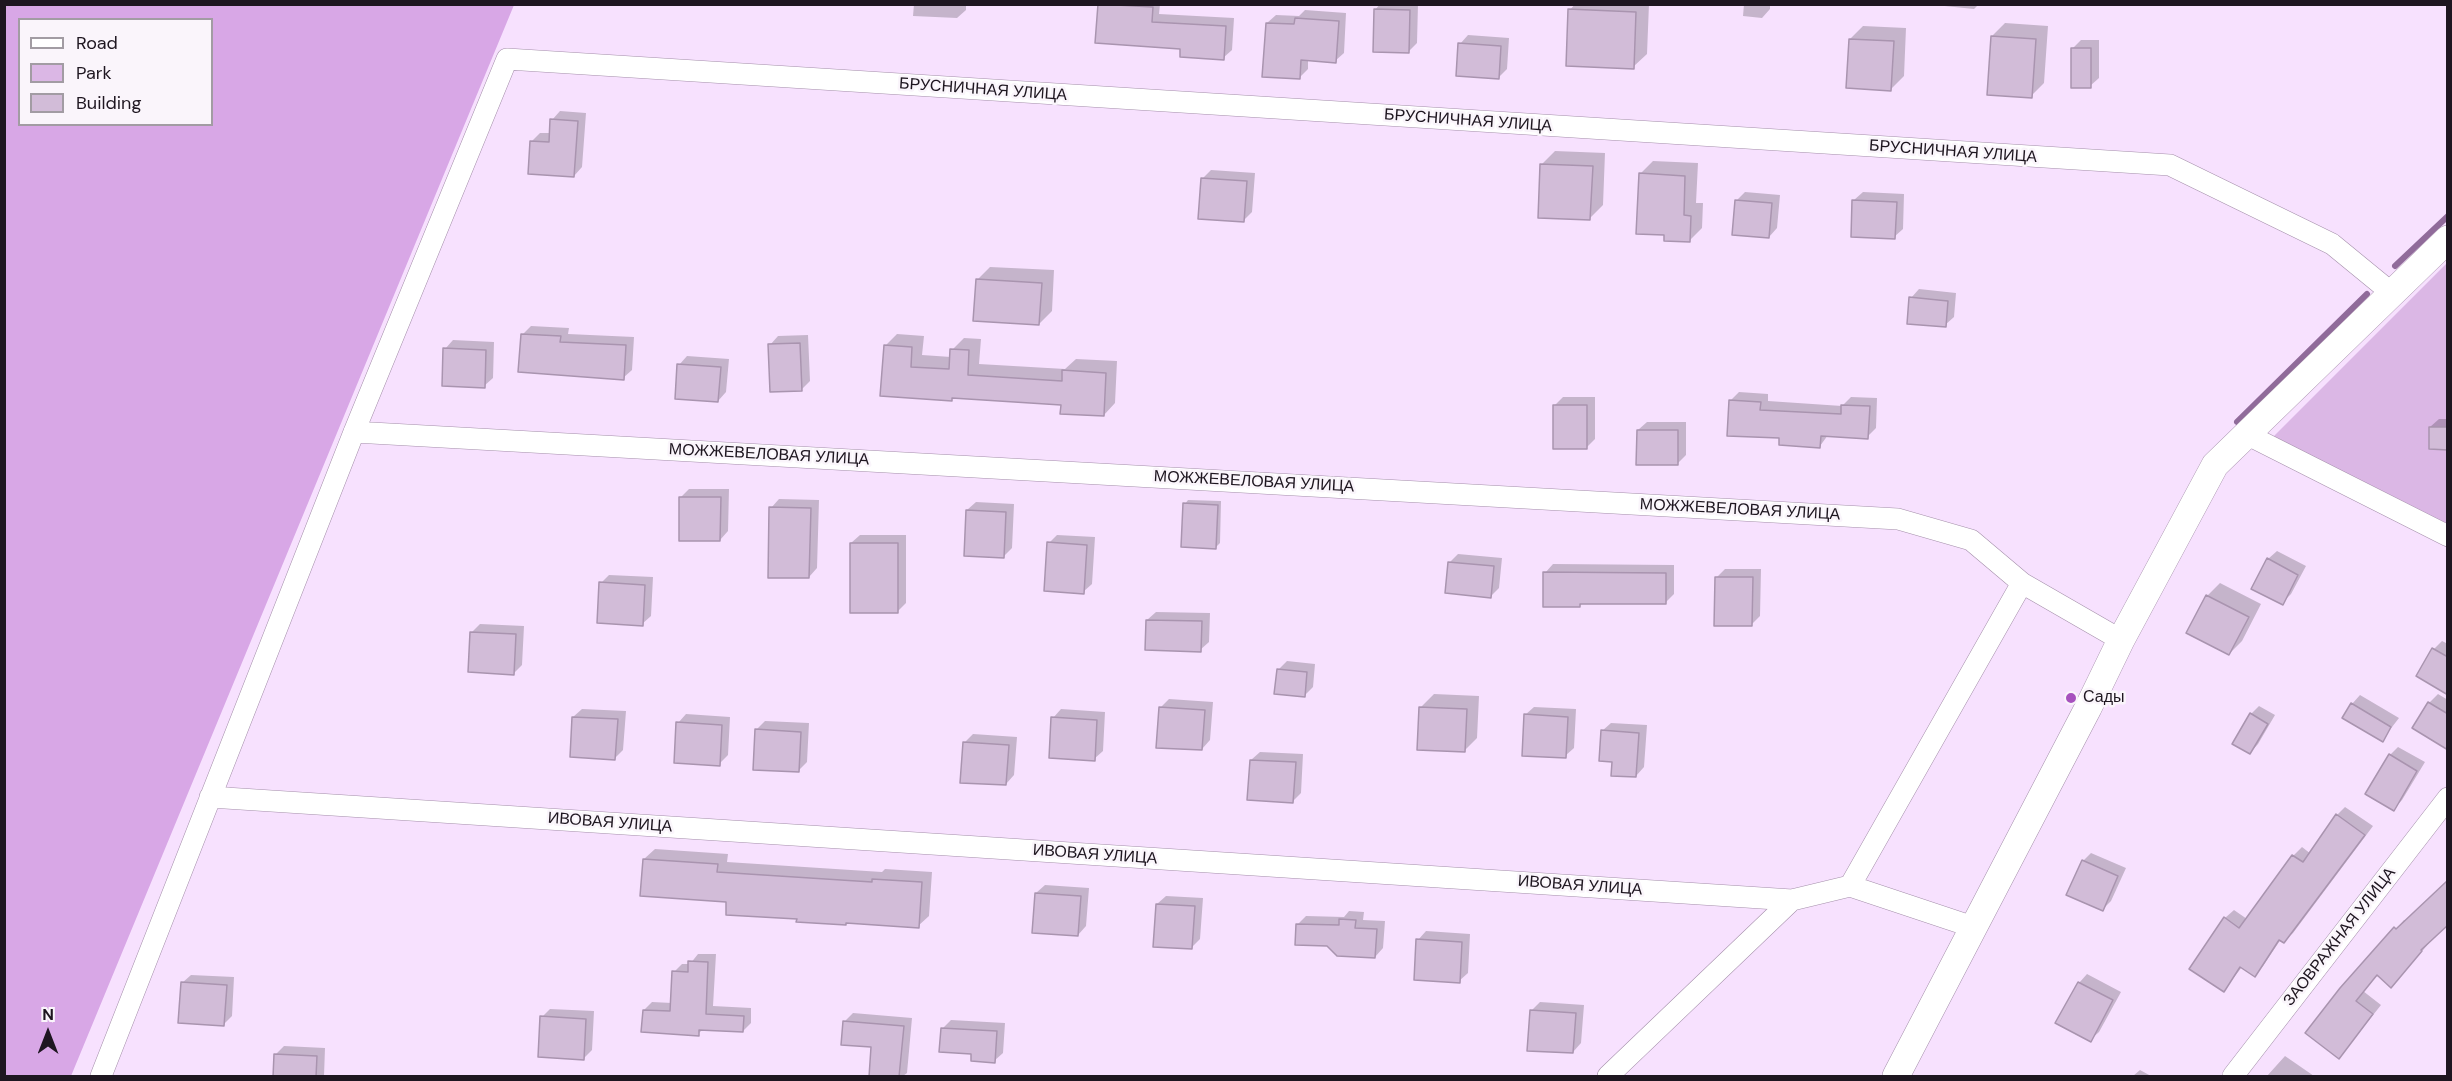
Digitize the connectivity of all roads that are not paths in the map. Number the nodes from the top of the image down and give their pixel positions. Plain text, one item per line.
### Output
1 (2448, 239) edge
2 (2392, 294) junction
3 (354, 432) junction
4 (2246, 434) junction
5 (2448, 536) edge
6 (2022, 583) junction
7 (2121, 640) junction
8 (210, 797) junction
9 (2448, 798) edge
10 (1850, 886) junction
11 (1792, 900) junction
12 (1973, 927) junction
13 (102, 1077) edge
14 (1608, 1077) edge
15 (1896, 1077) edge
16 (2233, 1077) edge

1 - 2 street
2 - 3 street, БРУСНИЧНАЯ УЛИЦА
2 - 4 street
3 - 6 street, МОЖЖЕВЕЛОВАЯ УЛИЦА
3 - 8 street
4 - 5 street
4 - 7 street
6 - 7 street, МОЖЖЕВЕЛОВАЯ УЛИЦА
6 - 10 street
7 - 12 street
8 - 11 street, ИВОВАЯ УЛИЦА
8 - 13 street
9 - 16 street, ЗАОВРАЖНАЯ УЛИЦА
10 - 11 street, ИВОВАЯ УЛИЦА
10 - 12 street
11 - 14 street
12 - 15 street

